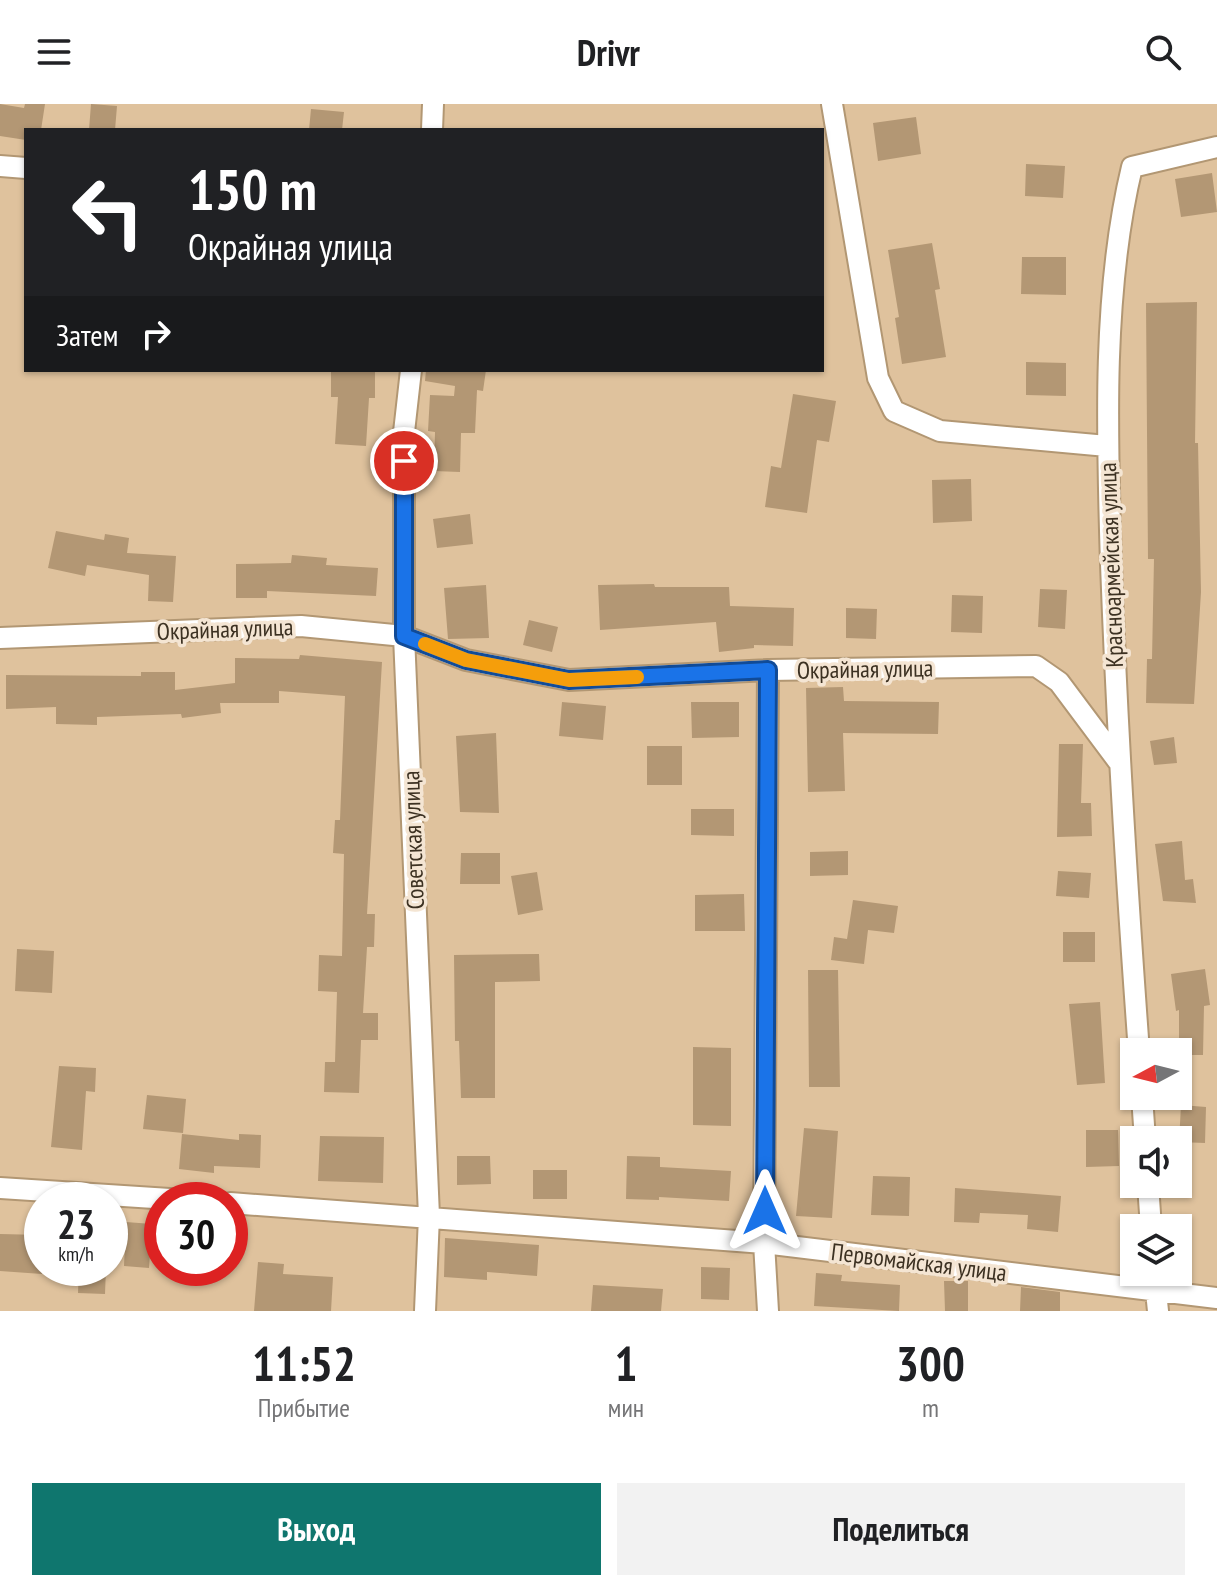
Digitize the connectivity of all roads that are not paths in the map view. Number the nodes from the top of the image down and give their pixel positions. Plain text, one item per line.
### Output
1 (433, 104) edge
2 (832, 104) edge
3 (432, 128) edge
4 (1217, 147) edge
5 (0, 166) edge
6 (24, 168) edge
7 (411, 372) edge
8 (1107, 446) junction
9 (404, 636) junction
10 (0, 638) edge
11 (768, 670) junction
12 (1118, 761) junction
13 (1138, 1038) edge
14 (0, 1188) edge
15 (144, 1197) edge
16 (248, 1204) edge
17 (429, 1216) junction
18 (764, 1243) junction
19 (1156, 1292) edge
20 (1217, 1298) edge
21 (425, 1311) edge
22 (768, 1311) edge

1 - 3 street
2 - 8 street
4 - 8 street, Красноармейская улица
5 - 6 street
7 - 9 street, Советская улица
8 - 12 street, Красноармейская улица
9 - 10 street, Окрайная улица
9 - 11 street, Окрайная улица
9 - 17 street, Советская улица
11 - 12 street, Окрайная улица
11 - 18 street
12 - 13 street, Красноармейская улица
14 - 15 street
16 - 17 street, Первомайская улица
17 - 18 street, Первомайская улица
17 - 21 street, Советская улица
18 - 19 street, Первомайская улица
18 - 22 street
19 - 20 street, Первомайская улица

